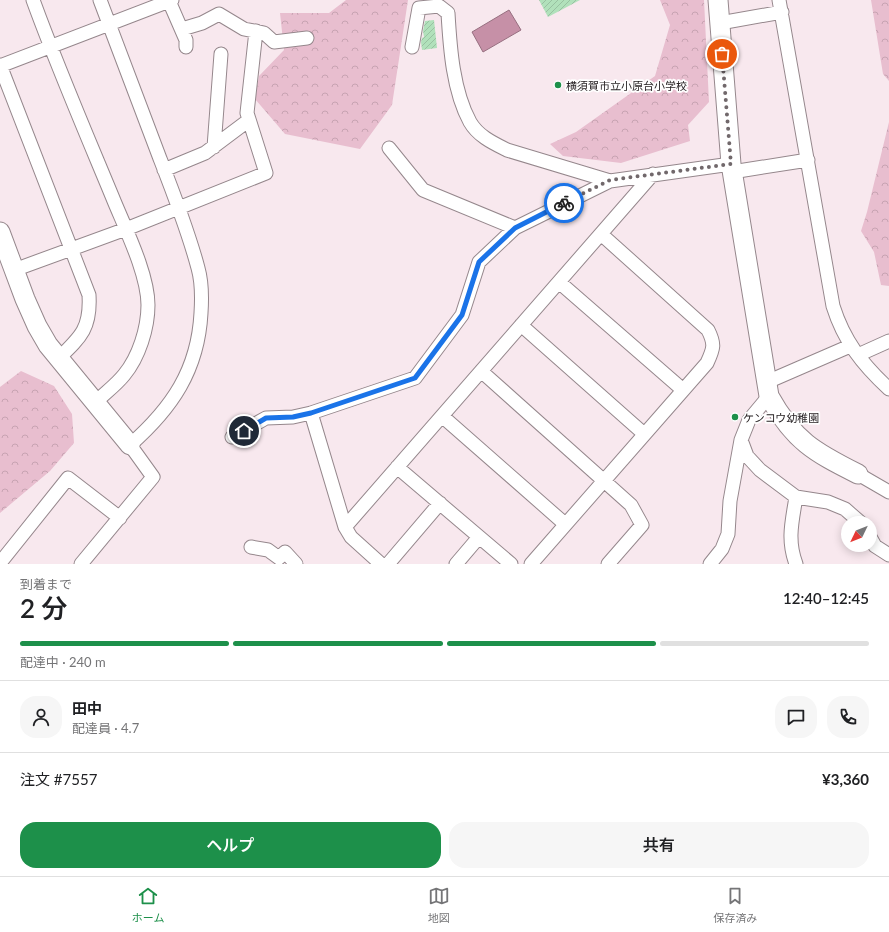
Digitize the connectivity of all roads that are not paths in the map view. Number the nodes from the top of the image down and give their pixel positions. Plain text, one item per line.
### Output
1 (34, 0) edge
2 (100, 0) edge
3 (171, 0) edge
4 (718, 0) edge
5 (780, 6) edge
6 (720, 23) junction
7 (109, 25) junction
8 (182, 29) junction
9 (256, 31) junction
10 (307, 38) dead end
11 (50, 46) junction
12 (186, 47) dead end
13 (412, 47) dead end
14 (221, 54) dead end
15 (0, 65) edge
16 (249, 120) junction
17 (214, 147) junction
18 (390, 148) dead end
19 (808, 160) junction
20 (731, 168) junction
21 (164, 170) junction
22 (653, 174) junction
23 (610, 180) junction
24 (178, 208) junction
25 (515, 228) junction
26 (126, 229) junction
27 (0, 232) edge
28 (601, 234) junction
29 (70, 249) junction
30 (14, 270) junction
31 (559, 282) junction
32 (521, 325) junction
33 (889, 341) edge
34 (854, 351) junction
35 (58, 359) junction
36 (481, 371) junction
37 (768, 389) junction
38 (889, 389) edge
39 (683, 390) junction
40 (96, 402) junction
41 (311, 413) junction
42 (442, 416) junction
43 (643, 433) junction
44 (232, 437) dead end
45 (741, 440) junction
46 (130, 445) junction
47 (397, 467) junction
48 (858, 474) joint
49 (603, 480) junction
50 (889, 492) edge
51 (796, 497) junction
52 (440, 503) junction
53 (853, 516) edge
54 (120, 518) junction
55 (565, 524) junction
56 (345, 527) junction
57 (479, 537) junction
58 (251, 547) dead end
59 (877, 547) edge
60 (889, 555) edge
61 (0, 563) edge
62 (794, 563) edge
63 (82, 564) edge
64 (296, 564) edge
65 (382, 564) edge
66 (388, 564) edge
67 (456, 564) edge
68 (511, 564) edge
69 (531, 564) edge
70 (608, 564) edge
71 (710, 564) edge

1 - 11 street
2 - 7 street
3 - 7 street
3 - 8 street
4 - 6 street
5 - 6 street
5 - 19 street
6 - 20 street
7 - 11 street
7 - 21 street
8 - 9 street
8 - 12 street
9 - 10 street
9 - 16 street
11 - 15 street
11 - 26 street
13 - 23 street
14 - 17 street
15 - 29 street
16 - 17 street
16 - 24 street
17 - 21 street
18 - 25 street
19 - 20 street
19 - 34 street
20 - 22 street
20 - 37 street
21 - 24 street
22 - 23 street
22 - 28 street
23 - 25 street
24 - 26 street
24 - 46 street
25 - 41 street
26 - 29 street
26 - 40 street
27 - 30 street
28 - 31 street
28 - 39 street
29 - 30 street
29 - 35 street
30 - 35 street
31 - 32 street
31 - 39 street
32 - 36 street
32 - 43 street
33 - 34 street
34 - 37 street
34 - 38 street
35 - 40 street
36 - 42 street
36 - 49 street
37 - 45 street
37 - 48 street
39 - 43 street
40 - 46 street
41 - 44 street
41 - 56 street
42 - 47 street
42 - 55 street
43 - 49 street
45 - 51 street
45 - 71 street
46 - 54 street
47 - 52 street
47 - 56 street
48 - 50 street
49 - 55 street
49 - 70 street
51 - 53 street
51 - 62 street
52 - 57 street
52 - 66 street
54 - 61 street
54 - 63 street
55 - 69 street
56 - 65 street
57 - 67 street
57 - 68 street
58 - 64 street
59 - 60 street

